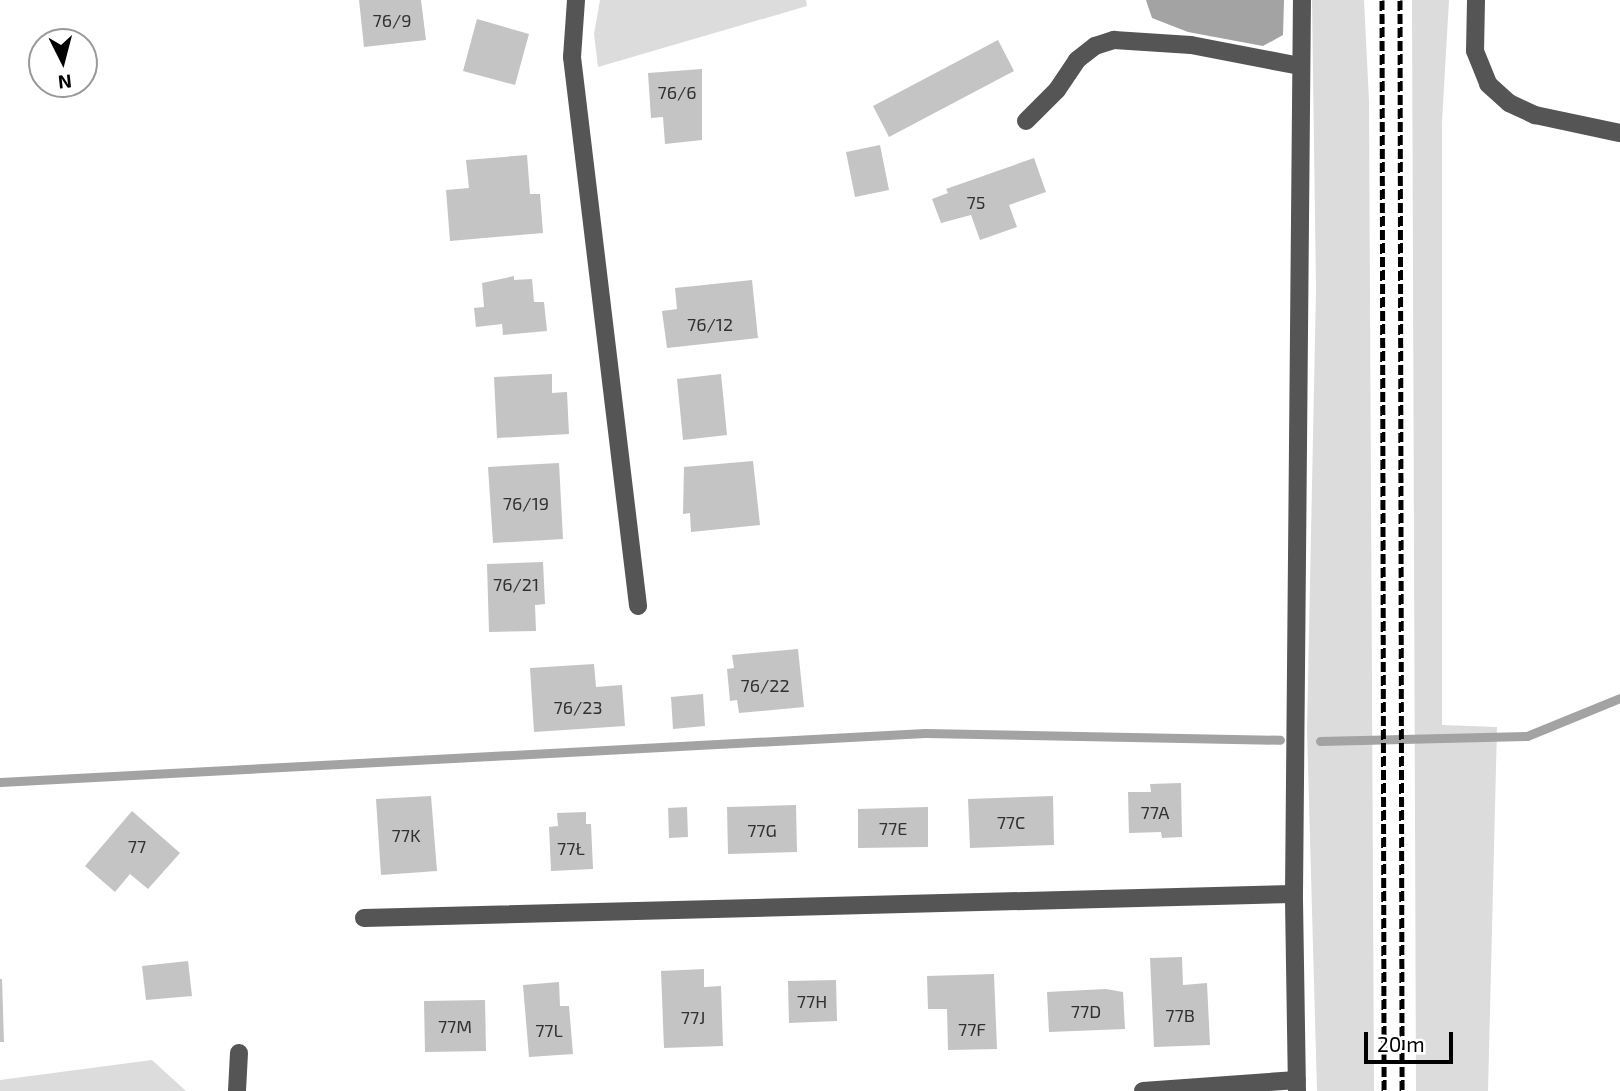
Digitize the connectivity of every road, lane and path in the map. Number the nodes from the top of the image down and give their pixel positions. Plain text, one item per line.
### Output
1 (576, 0) edge
2 (1302, 0) edge
3 (1476, 0) edge
4 (1300, 66) junction
5 (1026, 121) dead end
6 (1620, 132) edge
7 (638, 606) dead end
8 (1294, 894) junction
9 (363, 918) dead end
10 (239, 1053) dead end
11 (1297, 1085) edge
12 (237, 1091) edge
13 (1143, 1091) edge

1 - 7 street
2 - 4 street
3 - 6 street
4 - 5 street
4 - 8 street
8 - 9 street
8 - 11 street
10 - 12 street
11 - 13 street

